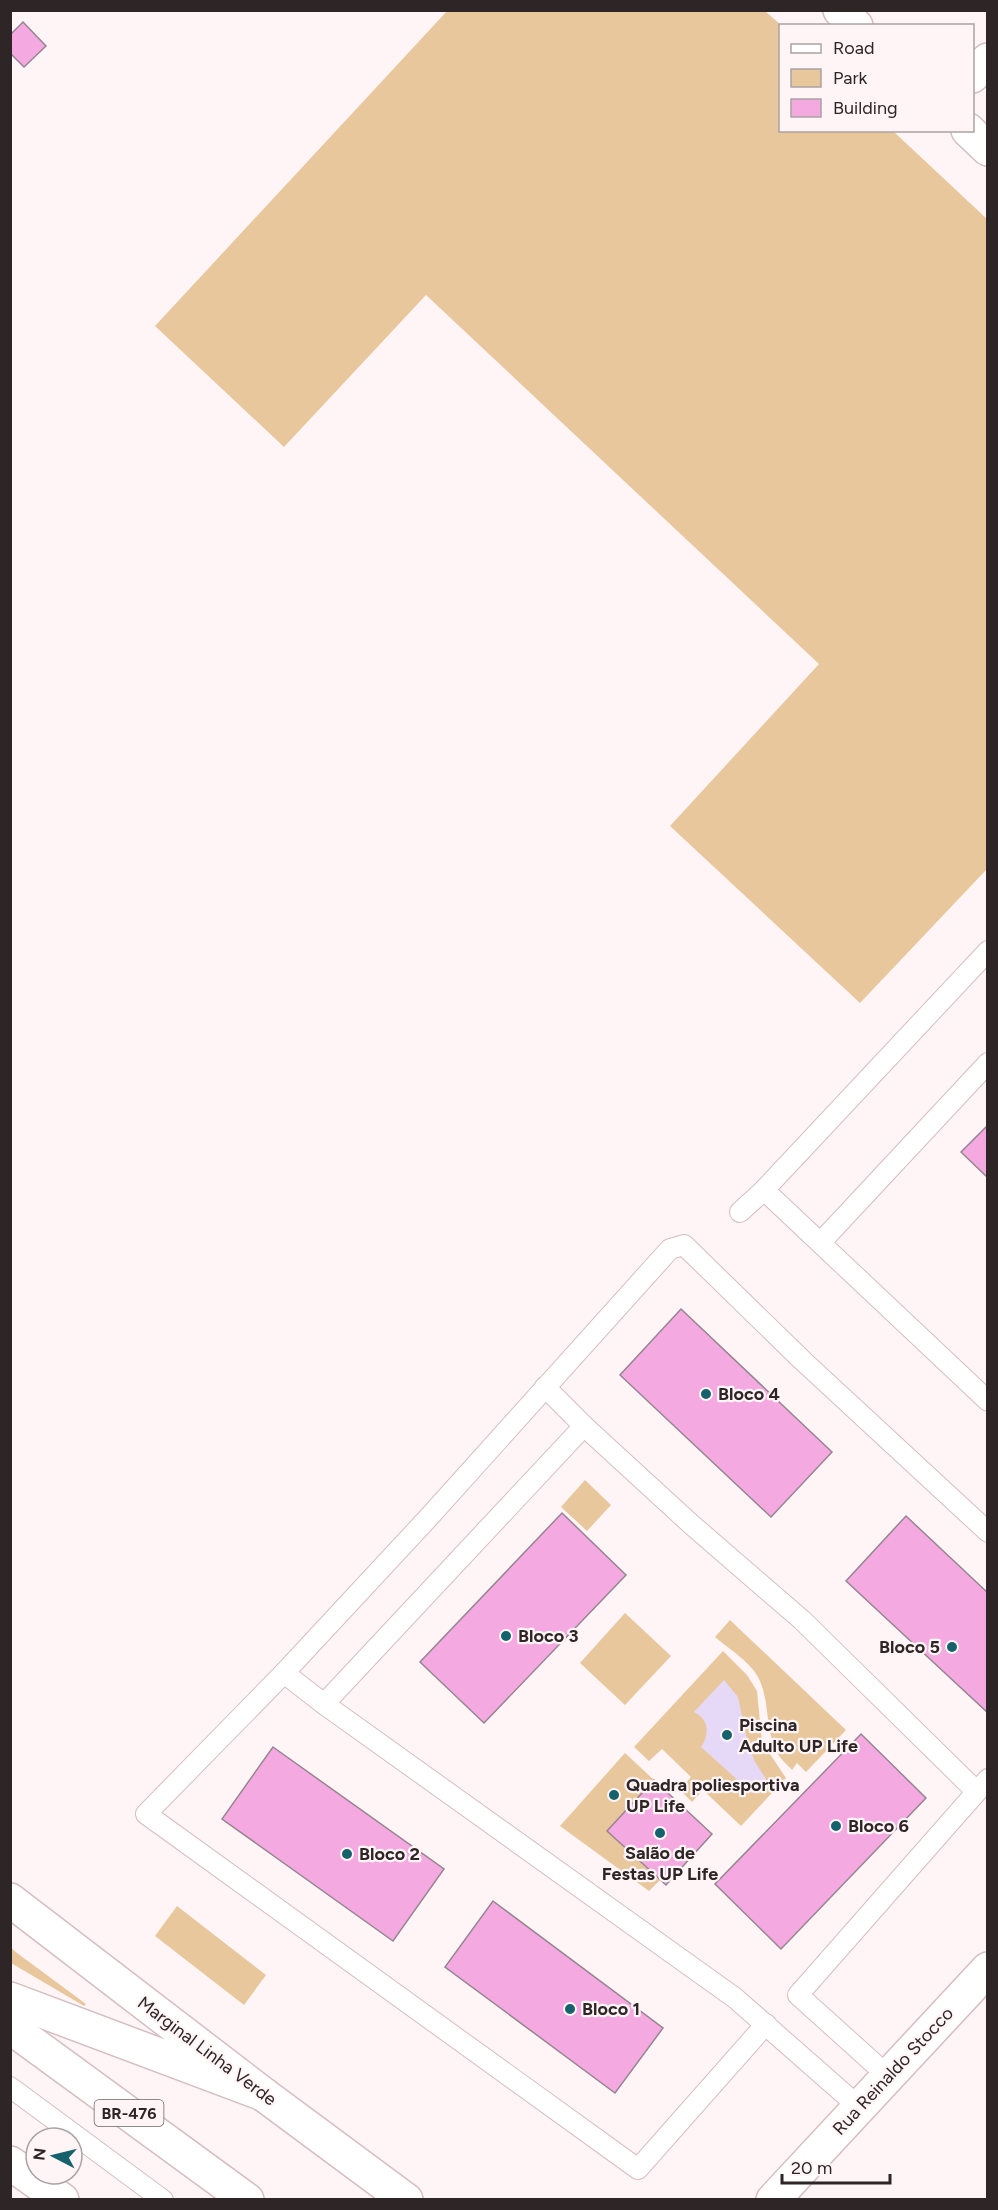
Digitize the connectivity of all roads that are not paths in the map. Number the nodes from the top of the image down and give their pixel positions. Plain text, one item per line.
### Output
1 (840, 10) edge
2 (854, 24) edge
3 (987, 60) edge
4 (974, 73) edge
5 (970, 132) edge
6 (987, 149) edge
7 (987, 951) edge
8 (987, 1063) edge
9 (764, 1190) junction
10 (740, 1212) dead end
11 (821, 1242) junction
12 (546, 1387) junction
13 (987, 1401) edge
14 (584, 1426) junction
15 (987, 1532) edge
16 (284, 1673) junction
17 (324, 1704) junction
18 (982, 1785) edge
19 (10, 1900) edge
20 (987, 1969) edge
21 (10, 1999) edge
22 (766, 2024) junction
23 (10, 2027) edge
24 (888, 2076) junction
25 (10, 2087) edge
26 (263, 2094) junction
27 (859, 2107) junction
28 (10, 2163) edge
29 (62, 2199) edge
30 (163, 2199) edge
31 (246, 2199) edge
32 (406, 2199) edge
33 (773, 2199) edge

1 - 2 main road
3 - 4 main road
5 - 6 main road
7 - 9 lane
8 - 11 lane
9 - 10 lane
9 - 11 lane
11 - 13 lane
12 - 14 lane
12 - 15 lane
12 - 16 lane
14 - 17 lane
14 - 18 lane
16 - 17 lane
16 - 22 lane
17 - 22 lane
18 - 24 lane
19 - 26 main road, Marginal Linha Verde
20 - 24 main road, Rua Reinaldo Stocco
21 - 26 main road
22 - 27 lane
23 - 31 main road, BR-476
24 - 27 main road, Rua Reinaldo Stocco
25 - 30 lane
26 - 32 main road, Marginal Linha Verde
27 - 33 main road, Rua Reinaldo Stocco
28 - 29 main road

